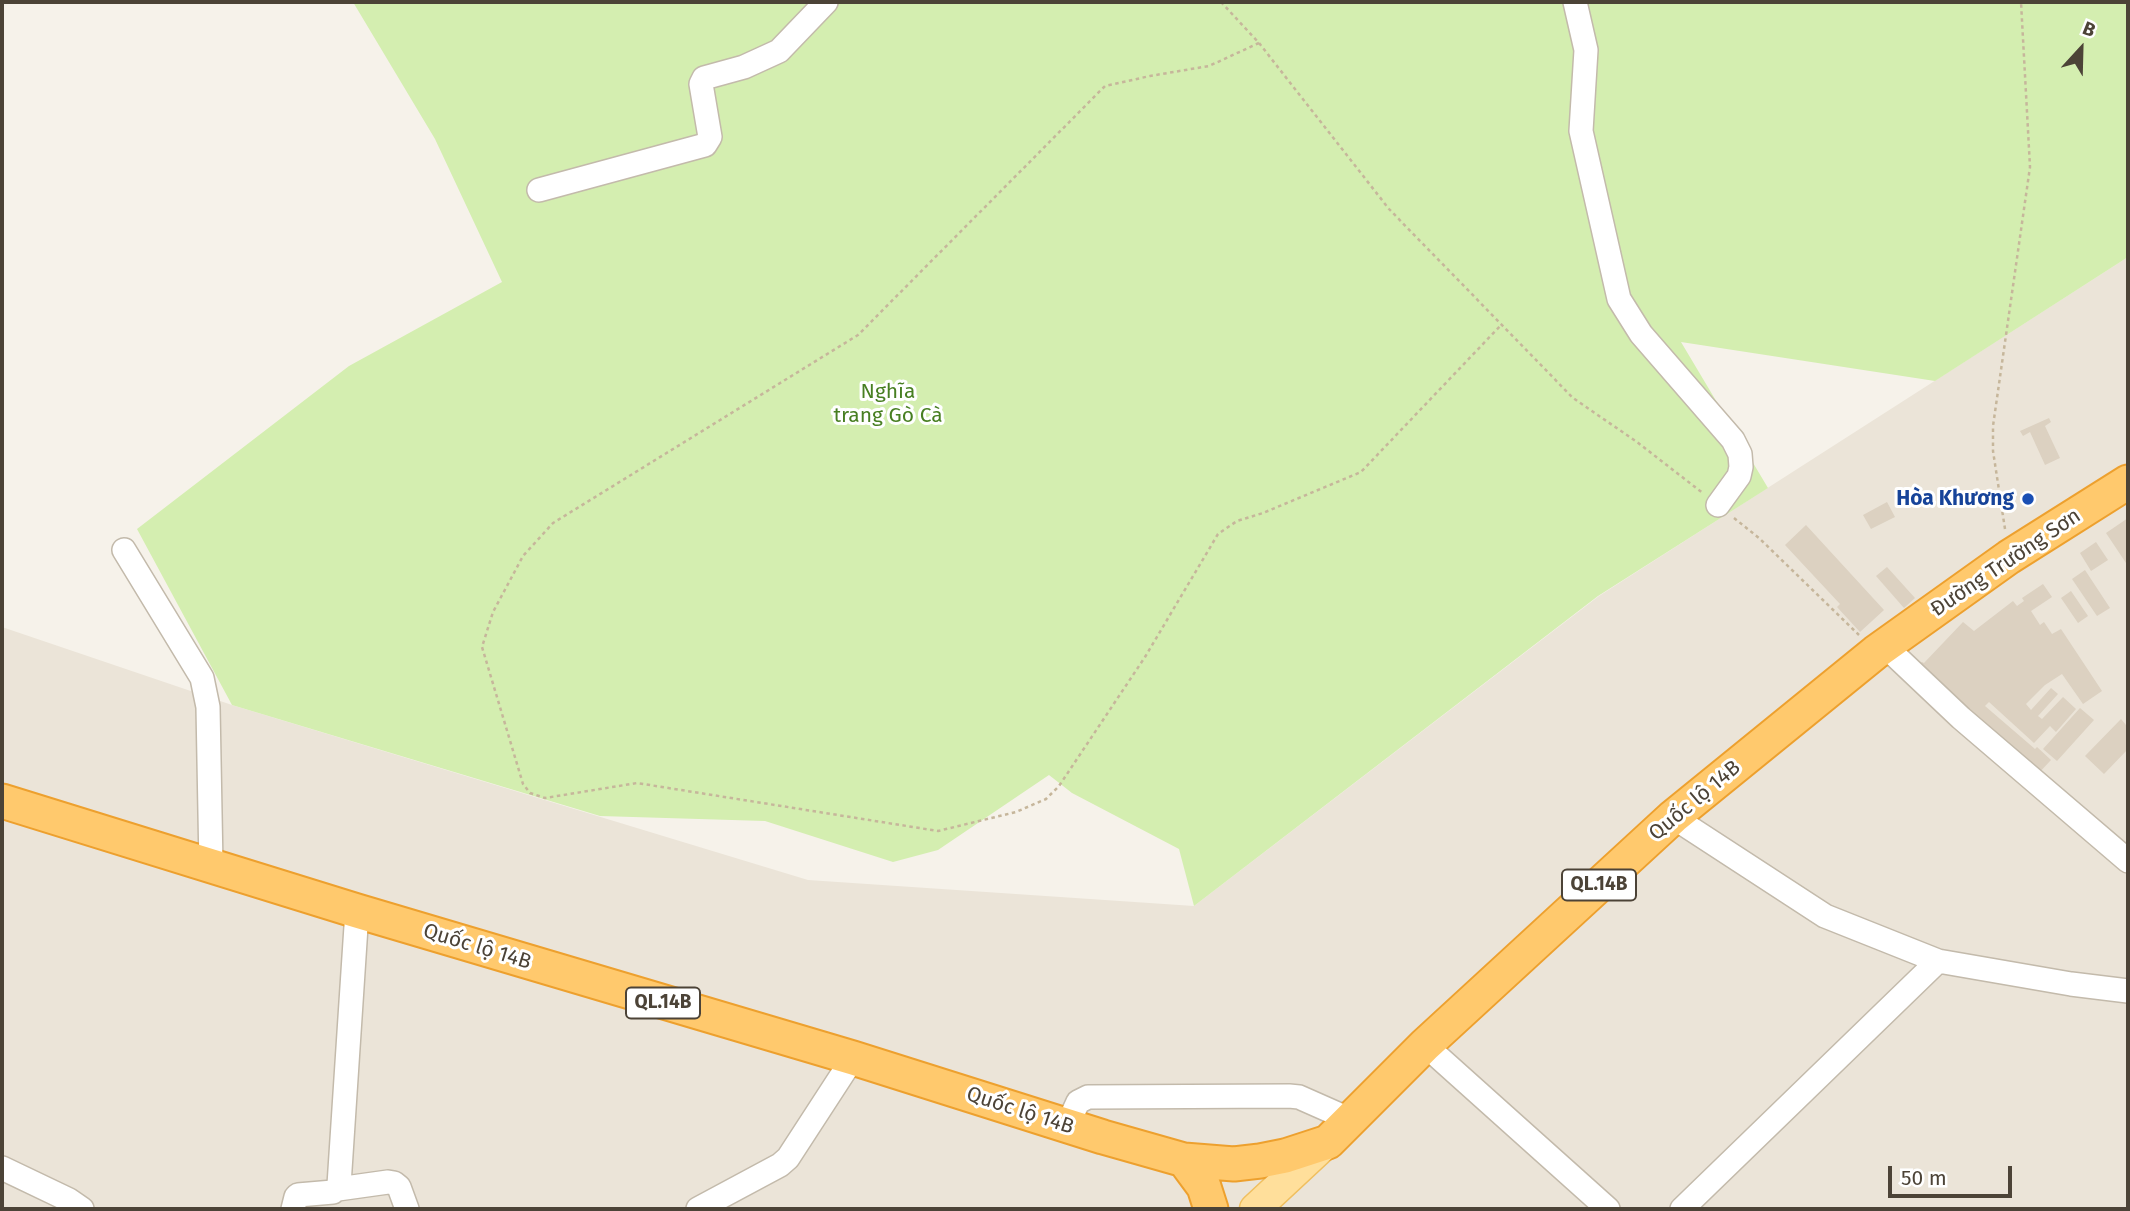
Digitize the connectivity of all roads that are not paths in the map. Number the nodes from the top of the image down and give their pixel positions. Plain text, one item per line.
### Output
1 (826, 2) edge
2 (1575, 2) edge
3 (539, 190) dead end
4 (2128, 482) edge
5 (1718, 505) road end
6 (124, 550) dead end
7 (1881, 650) junction
8 (2, 801) edge
9 (1673, 817) junction
10 (2128, 861) edge
11 (211, 866) junction
12 (357, 911) junction
13 (1938, 961) junction
14 (2128, 991) edge
15 (1425, 1045) junction
16 (852, 1058) junction
17 (1067, 1126) junction
18 (1339, 1131) junction
19 (1184, 1160) junction
20 (2, 1168) edge
21 (338, 1189) junction
22 (82, 1209) edge
23 (293, 1209) edge
24 (407, 1209) edge
25 (698, 1209) edge
26 (1211, 1209) edge
27 (1255, 1209) edge
28 (1608, 1209) edge
29 (1682, 1209) edge

1 - 3 street
2 - 5 street
4 - 7 highway, Đường Trường Sơn / QL.14B
6 - 11 street
7 - 9 highway, Quốc lộ 14B / QL.14B
7 - 10 street
8 - 11 highway, Quốc lộ 14B / QL.14B
9 - 13 street
9 - 15 highway, Quốc lộ 14B / QL.14B
11 - 12 highway, Quốc lộ 14B / QL.14B
12 - 16 highway, Quốc lộ 14B / QL.14B
12 - 21 street
13 - 14 street
13 - 29 street
15 - 18 highway, Quốc lộ 14B / QL.14B
15 - 28 street
16 - 17 highway, Quốc lộ 14B / QL.14B
16 - 25 street
17 - 18 street
17 - 19 highway, Quốc lộ 14B / QL.14B
18 - 19 highway, Quốc lộ 14B / QL.14B
18 - 27 main road
19 - 26 highway
20 - 22 street
21 - 23 street
21 - 24 street

